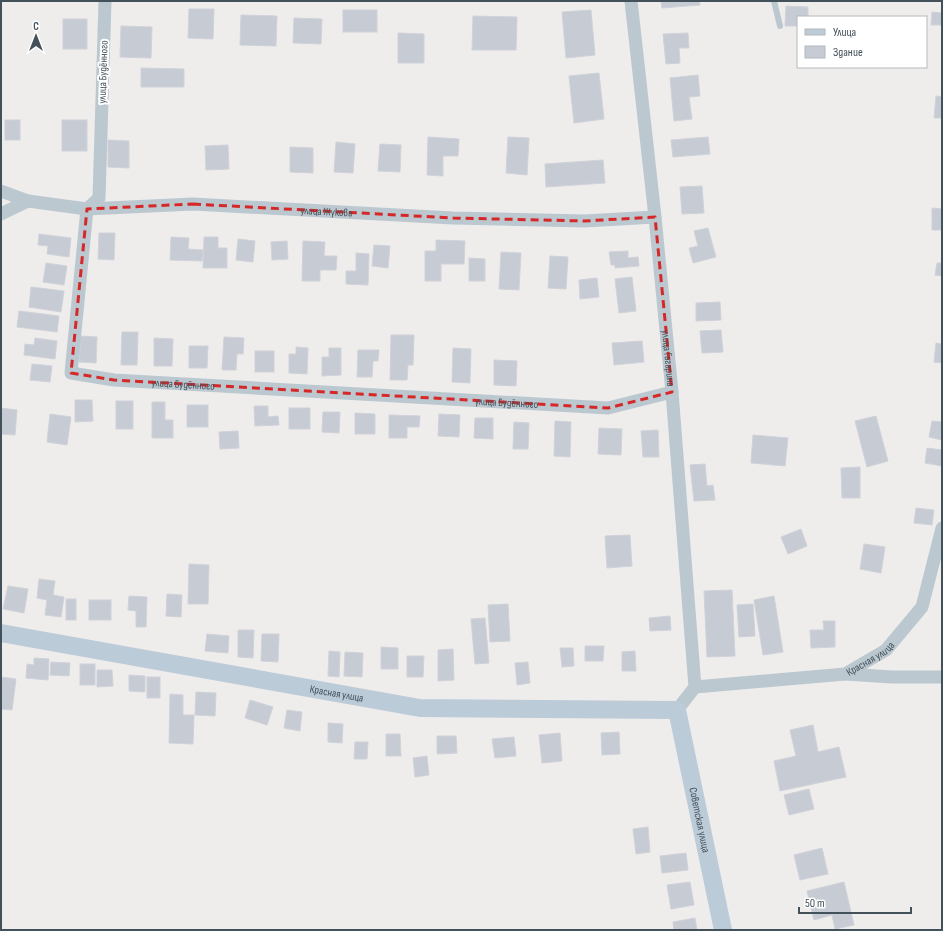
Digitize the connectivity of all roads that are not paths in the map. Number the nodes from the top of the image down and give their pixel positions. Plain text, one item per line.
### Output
1 (105, 1) edge
2 (631, 1) edge
3 (774, 1) edge
4 (780, 26) dead end
5 (1, 191) edge
6 (28, 201) junction
7 (86, 210) junction
8 (1, 214) edge
9 (655, 217) junction
10 (672, 392) junction
11 (942, 528) edge
12 (1, 633) edge
13 (845, 674) junction
14 (942, 677) edge
15 (695, 687) junction
16 (677, 710) junction
17 (723, 930) edge

1 - 7 street, улица Будённого
2 - 9 street, улица Гагарина
3 - 4 lane
5 - 6 street, улица Жукова
6 - 7 street, улица Жукова
6 - 8 street
7 - 9 street, улица Жукова
7 - 10 street, улица Будённого
9 - 10 street, улица Гагарина
10 - 15 street, улица Гагарина
11 - 13 street, Красная улица
12 - 16 main road, Красная улица
13 - 14 street
13 - 15 street, Красная улица
15 - 16 street
16 - 17 main road, Советская улица

